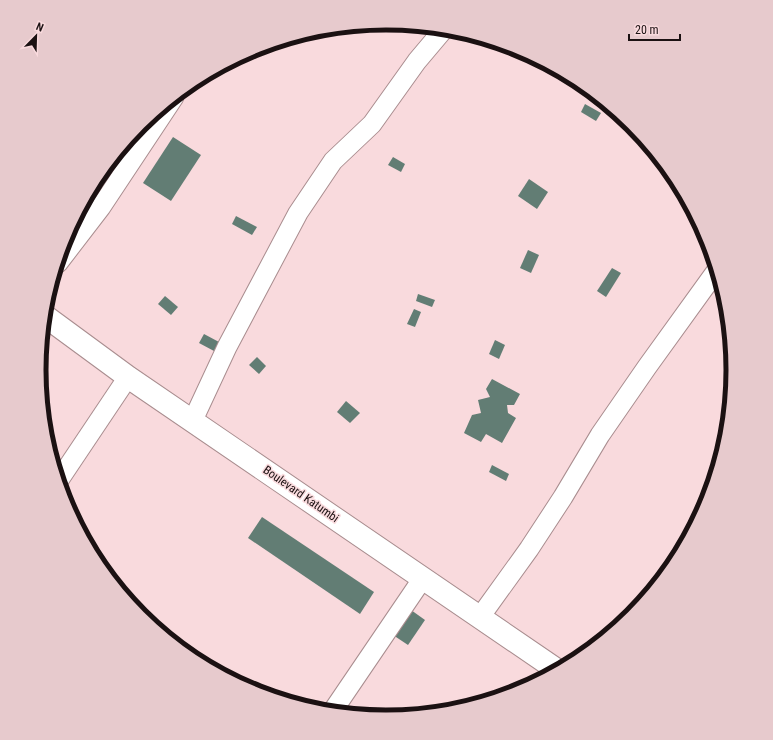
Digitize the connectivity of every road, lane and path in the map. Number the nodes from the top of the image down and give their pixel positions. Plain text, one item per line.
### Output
1 (439, 34) edge
2 (163, 113) edge
3 (69, 248) edge
4 (713, 276) edge
5 (50, 320) edge
6 (128, 377) junction
7 (193, 420) junction
8 (63, 474) edge
9 (423, 578) junction
10 (480, 617) junction
11 (552, 666) edge
12 (336, 706) edge

1 - 7 street
2 - 3 street
4 - 10 street
5 - 6 street, Boulevard Katumbi
6 - 7 street, Boulevard Katumbi
6 - 8 street
7 - 9 street, Boulevard Katumbi
9 - 10 street, Boulevard Katumbi
9 - 12 street
10 - 11 street, Boulevard Katumbi

